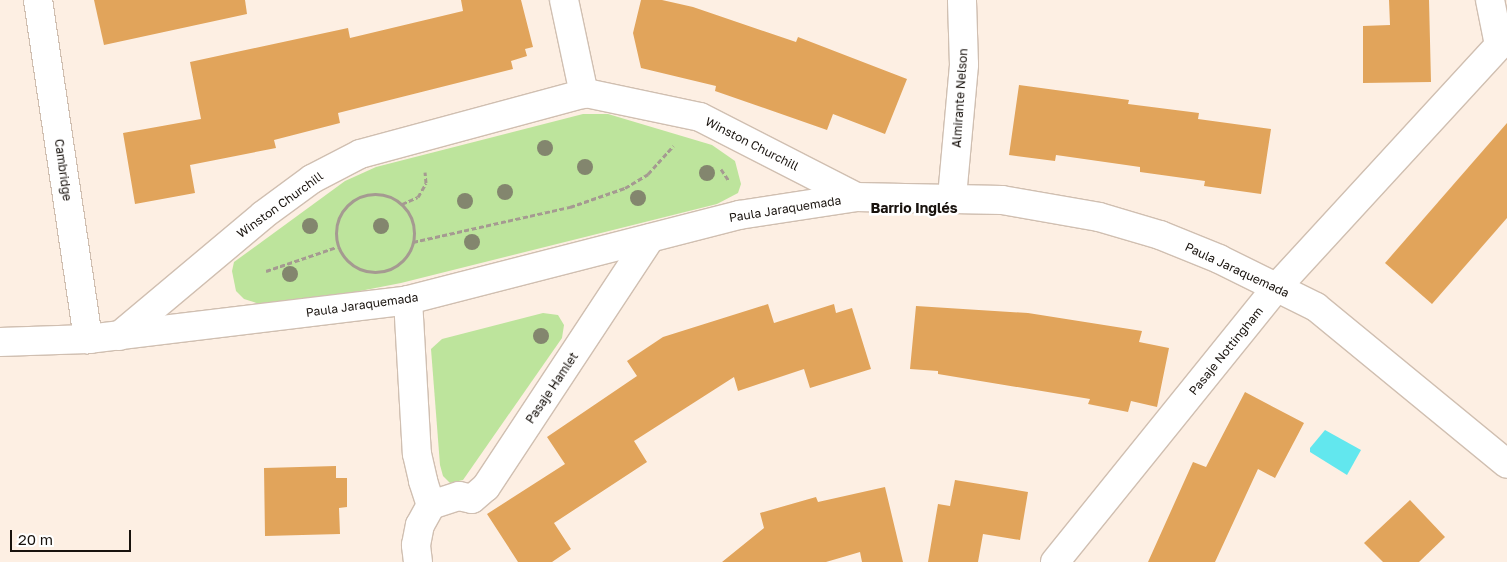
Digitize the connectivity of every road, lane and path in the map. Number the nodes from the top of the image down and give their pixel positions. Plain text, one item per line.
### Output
1 (38, 0) edge
2 (564, 0) edge
3 (962, 0) edge
4 (1490, 0) edge
5 (1503, 41) edge
6 (584, 94) junction
7 (675, 144) dead end
8 (714, 164) dead end
9 (856, 197) junction
10 (952, 197) junction
11 (739, 215) junction
12 (650, 238) junction
13 (413, 242) junction
14 (337, 247) junction
15 (266, 271) dead end
16 (1276, 288) junction
17 (408, 300) junction
18 (119, 336) junction
19 (88, 339) junction
20 (0, 342) edge
21 (1507, 464) edge
22 (431, 505) junction
23 (418, 562) edge
24 (1055, 562) edge

1 - 19 street, Cambridge
2 - 6 street
3 - 10 street, Almirante Nelson
4 - 5 street
5 - 16 street, Pasaje Nottingham
6 - 9 street, Winston Churchill
6 - 18 street, Winston Churchill
7 - 13 path
8 - 11 path
9 - 10 street, Paula Jaraquemada
9 - 11 street, Paula Jaraquemada
10 - 16 street, Paula Jaraquemada
11 - 12 street, Paula Jaraquemada
12 - 17 street, Paula Jaraquemada
12 - 22 street, Pasaje Hamlet
13 - 14 path
13 - 14 path
14 - 15 path
16 - 21 street, Paula Jaraquemada
16 - 24 street, Pasaje Nottingham
17 - 18 street, Paula Jaraquemada
17 - 22 street
18 - 19 street, Paula Jaraquemada
19 - 20 street, Paula Jaraquemada
22 - 23 street

